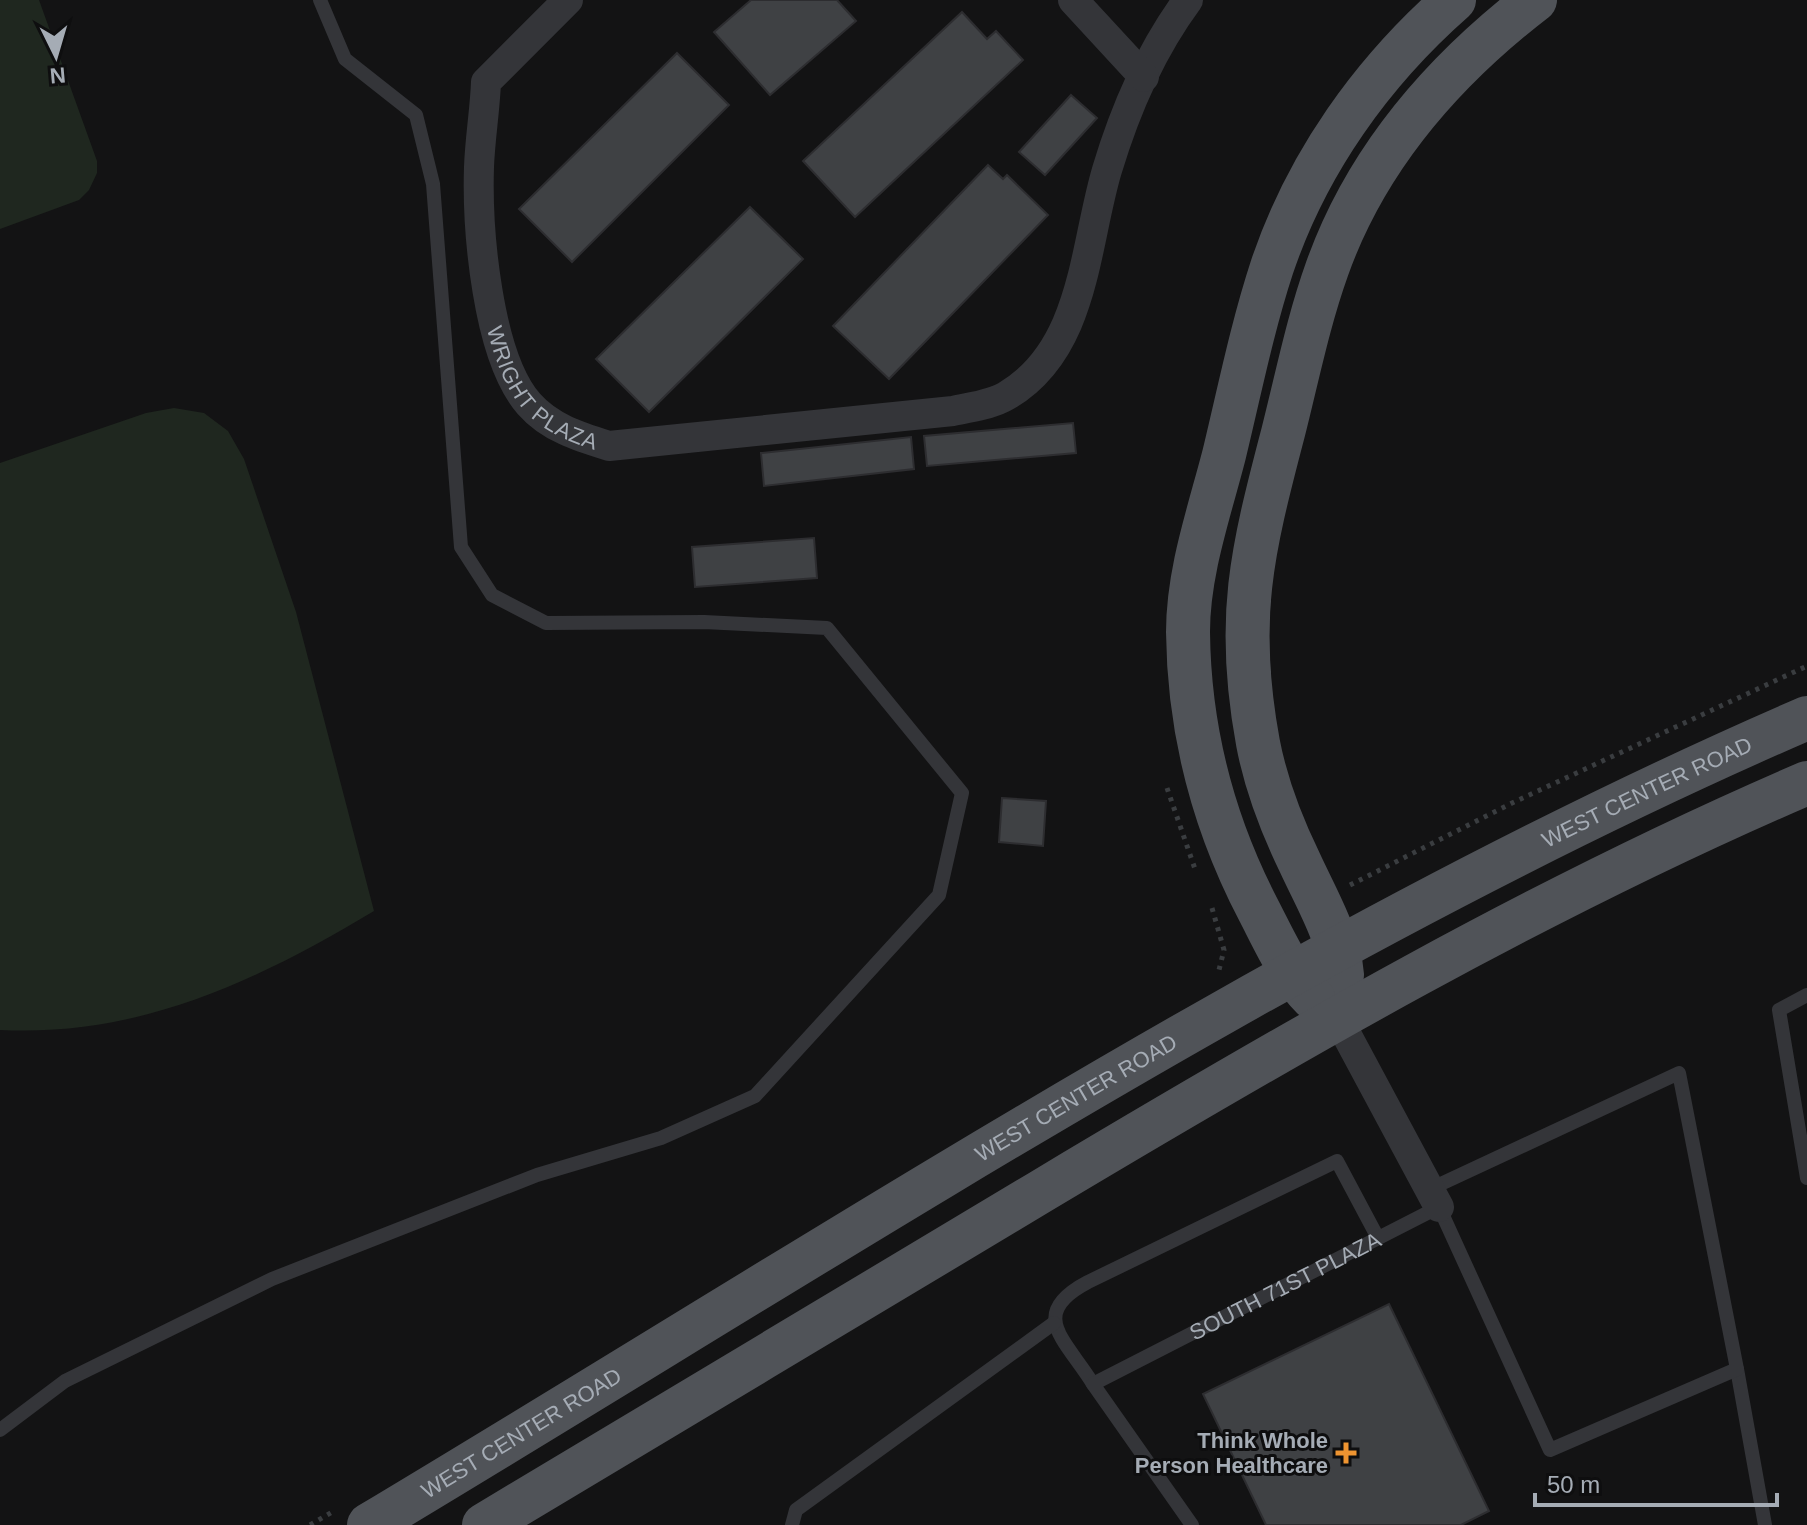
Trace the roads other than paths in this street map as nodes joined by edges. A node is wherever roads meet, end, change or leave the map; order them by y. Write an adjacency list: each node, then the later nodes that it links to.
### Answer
1 (320, 0): 20 (lane)
2 (1073, 0): 7 (street)
3 (1188, 0): 7 (street)
4 (1454, 0): 11 (main road)
5 (1535, 0): 10 (main road)
6 (562, 6): 7 (street, WRIGHT PLAZA)
7 (1144, 77)
8 (1807, 718): 10 (main road, WEST CENTER ROAD)
9 (1807, 783): 13 (main road)
10 (1337, 949): 11 (main road, WEST CENTER ROAD); 13 (main road)
11 (1294, 975): 13 (main road); 21 (main road, WEST CENTER ROAD)
12 (1807, 995): 14 (lane)
13 (1337, 1017): 15 (street); 22 (main road)
14 (1807, 1178)
15 (1435, 1198): 16 (lane, SOUTH 71ST PLAZA); 18 (lane); 18 (lane, SOUTH 71ST PLAZA)
16 (1378, 1238): 17 (lane); 19 (lane, SOUTH 71ST PLAZA)
17 (1054, 1323): 19 (lane); 23 (lane)
18 (1737, 1369): 25 (lane)
19 (1093, 1384): 24 (lane)
20 (0, 1430)
21 (369, 1525)
22 (484, 1525)
23 (792, 1525)
24 (1192, 1525)
25 (1765, 1525)

